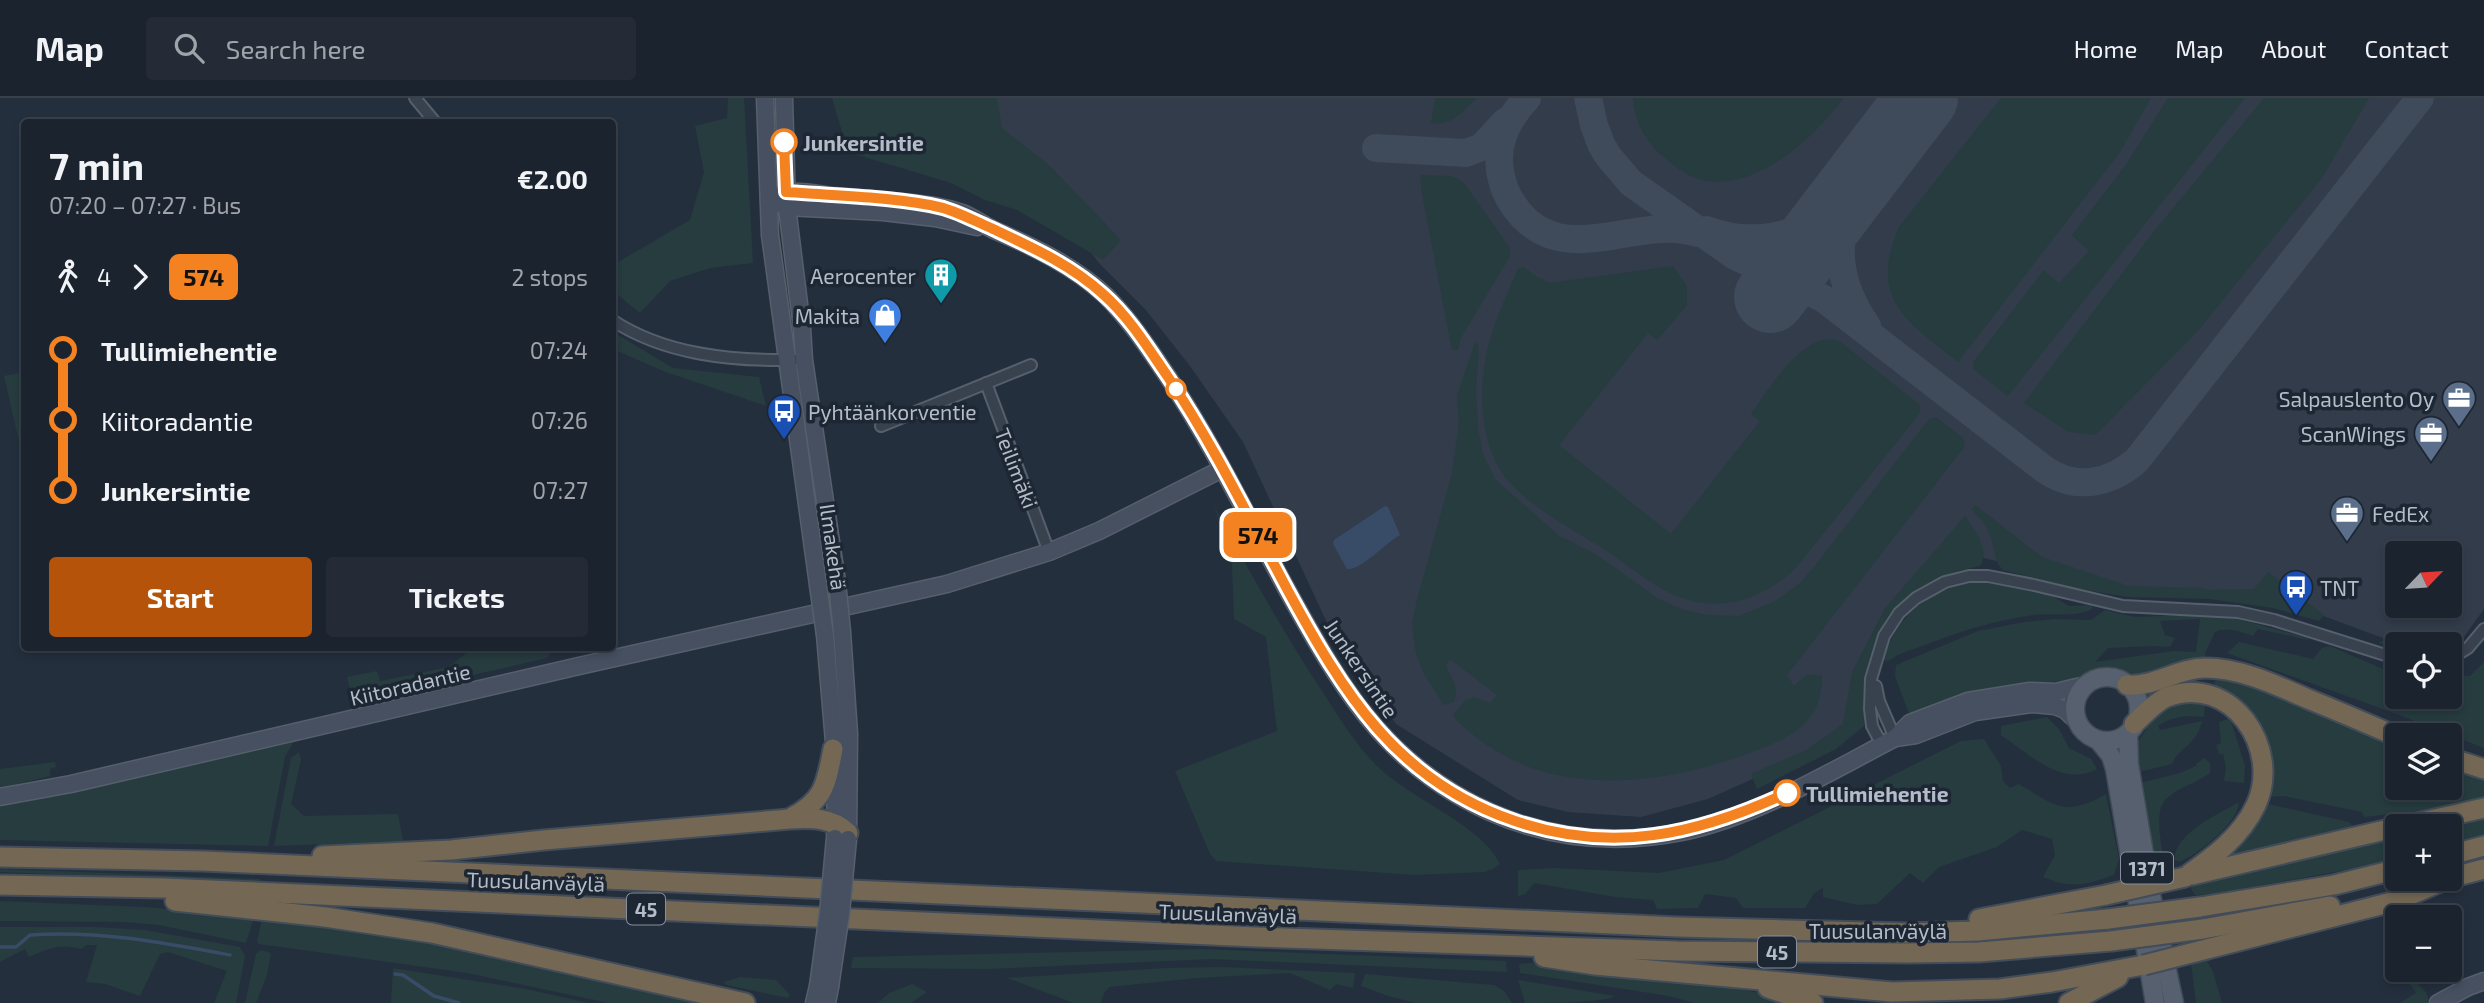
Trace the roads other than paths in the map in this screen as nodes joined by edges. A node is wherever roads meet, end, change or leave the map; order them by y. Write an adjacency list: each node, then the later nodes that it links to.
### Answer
1 (415, 98): 4 (street)
2 (765, 98): 5 (main road, Ilmakehä)
3 (784, 98): 6 (main road, Ilmakehä)
4 (432, 119)
5 (769, 200): 6 (main road, Junkersintie); 8 (main road, Ilmakehä)
6 (787, 200): 9 (main road, Ilmakehä); 13 (main road, Junkersintie)
7 (616, 322): 8 (street)
8 (785, 360): 9 (street); 25 (main road, Ilmakehä, bridge)
9 (804, 360): 33 (main road, Ilmakehä, bridge)
10 (1031, 365): 11 (street)
11 (986, 383): 12 (street); 14 (street, Teilimäki)
12 (881, 426)
13 (1222, 469): 14 (main road, Kiitoradantie); 24 (main road, Junkersintie)
14 (1049, 552): 28 (main road, Kiitoradantie)
15 (2484, 628): 16 (street)
16 (2462, 652)
17 (2385, 655): 24 (street)
18 (2085, 685): 19 (main road); 20 (main road); 24 (main road, Junkersintie)
19 (2127, 685): 21 (main road); 22 (highway)
20 (2078, 723): 23 (main road); 24 (main road, Junkersintie)
21 (2131, 728): 23 (main road); 41 (highway); 57 (main road, 1371)
22 (2385, 731)
23 (2099, 741): 56 (main road, 1371)
24 (1888, 742)
25 (833, 749): 31 (highway); 33 (main road, Ilmakehä)
26 (2462, 762): 27 (highway)
27 (2484, 769)
28 (0, 797)
29 (2484, 808): 30 (highway)
30 (2457, 814)
31 (790, 819): 33 (highway); 37 (highway)
32 (2385, 830): 41 (highway)
33 (841, 833): 51 (main road, Ilmakehä, bridge)
34 (2484, 846): 35 (highway)
35 (2462, 852)
36 (0, 857): 37 (highway, Tuusulanväylä / 45)
37 (202, 861): 46 (highway, Tuusulanväylä / 45)
38 (2484, 869): 40 (highway, Tuusulanväylä / 45)
39 (2385, 872): 46 (highway, Tuusulanväylä / 45, bridge)
40 (2462, 875)
41 (2185, 877): 46 (highway, bridge)
42 (0, 885): 43 (highway, Tuusulanväylä / 45)
43 (35, 886): 47 (highway, Tuusulanväylä / 45); 52 (highway)
44 (2396, 891): 47 (highway, Tuusulanväylä / 45, bridge)
45 (2419, 891): 48 (highway, bridge)
46 (1906, 933)
47 (1443, 943): 49 (highway)
48 (2119, 973): 49 (highway); 55 (highway)
49 (1727, 976): 54 (highway)
50 (2484, 982): 58 (main road); 59 (main road)
51 (825, 992): 53 (main road, Ilmakehä)
52 (745, 1003)
53 (814, 1003)
54 (1813, 1003)
55 (2069, 1003)
56 (2155, 1003)
57 (2174, 1003)
58 (2438, 1003)
59 (2455, 1003)

